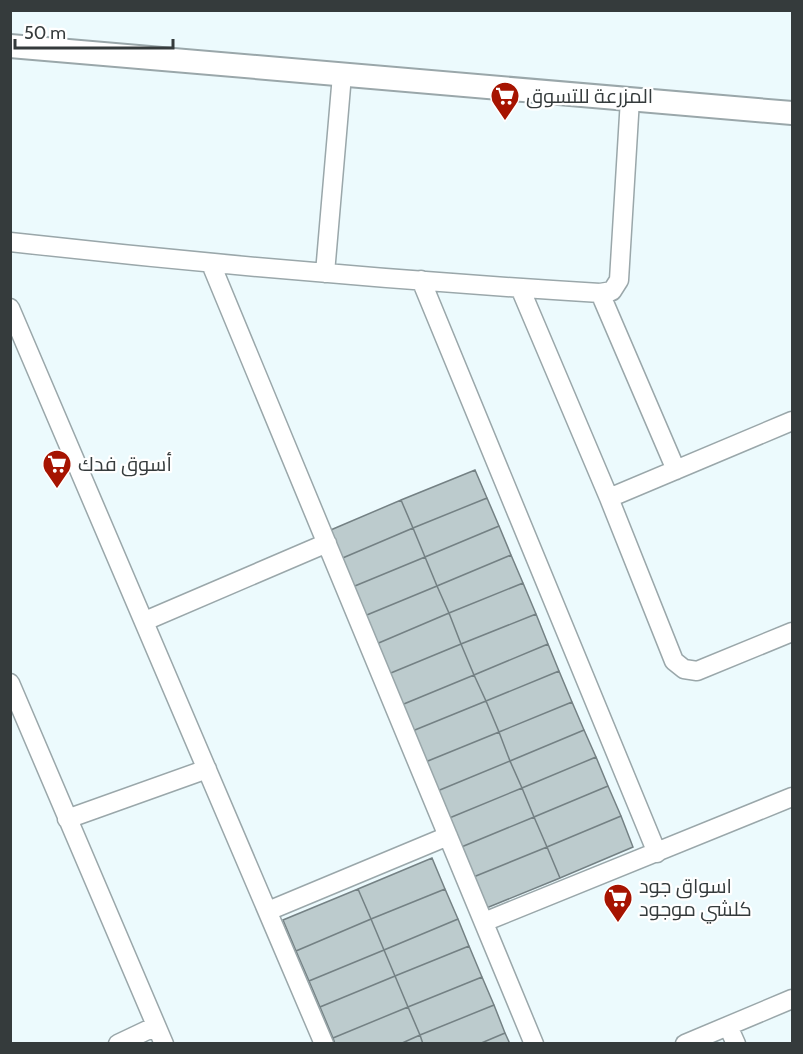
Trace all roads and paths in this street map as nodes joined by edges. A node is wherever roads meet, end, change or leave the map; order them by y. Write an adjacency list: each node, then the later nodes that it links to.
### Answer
1 (10, 46): 2 (street)
2 (342, 75): 3 (street); 8 (street)
3 (630, 99): 4 (street); 11 (street)
4 (792, 113)
5 (11, 242): 6 (street); 7 (street)
6 (10, 250)
7 (211, 264): 8 (street); 16 (street)
8 (325, 273): 9 (street)
9 (421, 280): 10 (street); 24 (street)
10 (520, 288): 11 (street); 15 (street)
11 (600, 293): 14 (street)
12 (10, 308): 17 (street)
13 (792, 421): 14 (street)
14 (676, 470): 15 (street)
15 (609, 498): 18 (street)
16 (327, 543): 17 (street); 23 (street)
17 (145, 621): 20 (street)
18 (792, 632)
19 (10, 684): 22 (street)
20 (207, 769): 22 (street); 25 (street)
21 (792, 797): 24 (street)
22 (67, 819): 28 (street)
23 (448, 836): 25 (street); 26 (street)
24 (657, 853): 26 (street)
25 (268, 911): 32 (street)
26 (484, 922): 33 (street)
27 (792, 999): 29 (street)
28 (156, 1026): 30 (street); 31 (street)
29 (728, 1026): 34 (street); 35 (street)
30 (118, 1044)
31 (164, 1044)
32 (324, 1044)
33 (534, 1044)
34 (685, 1044)
35 (736, 1044)

